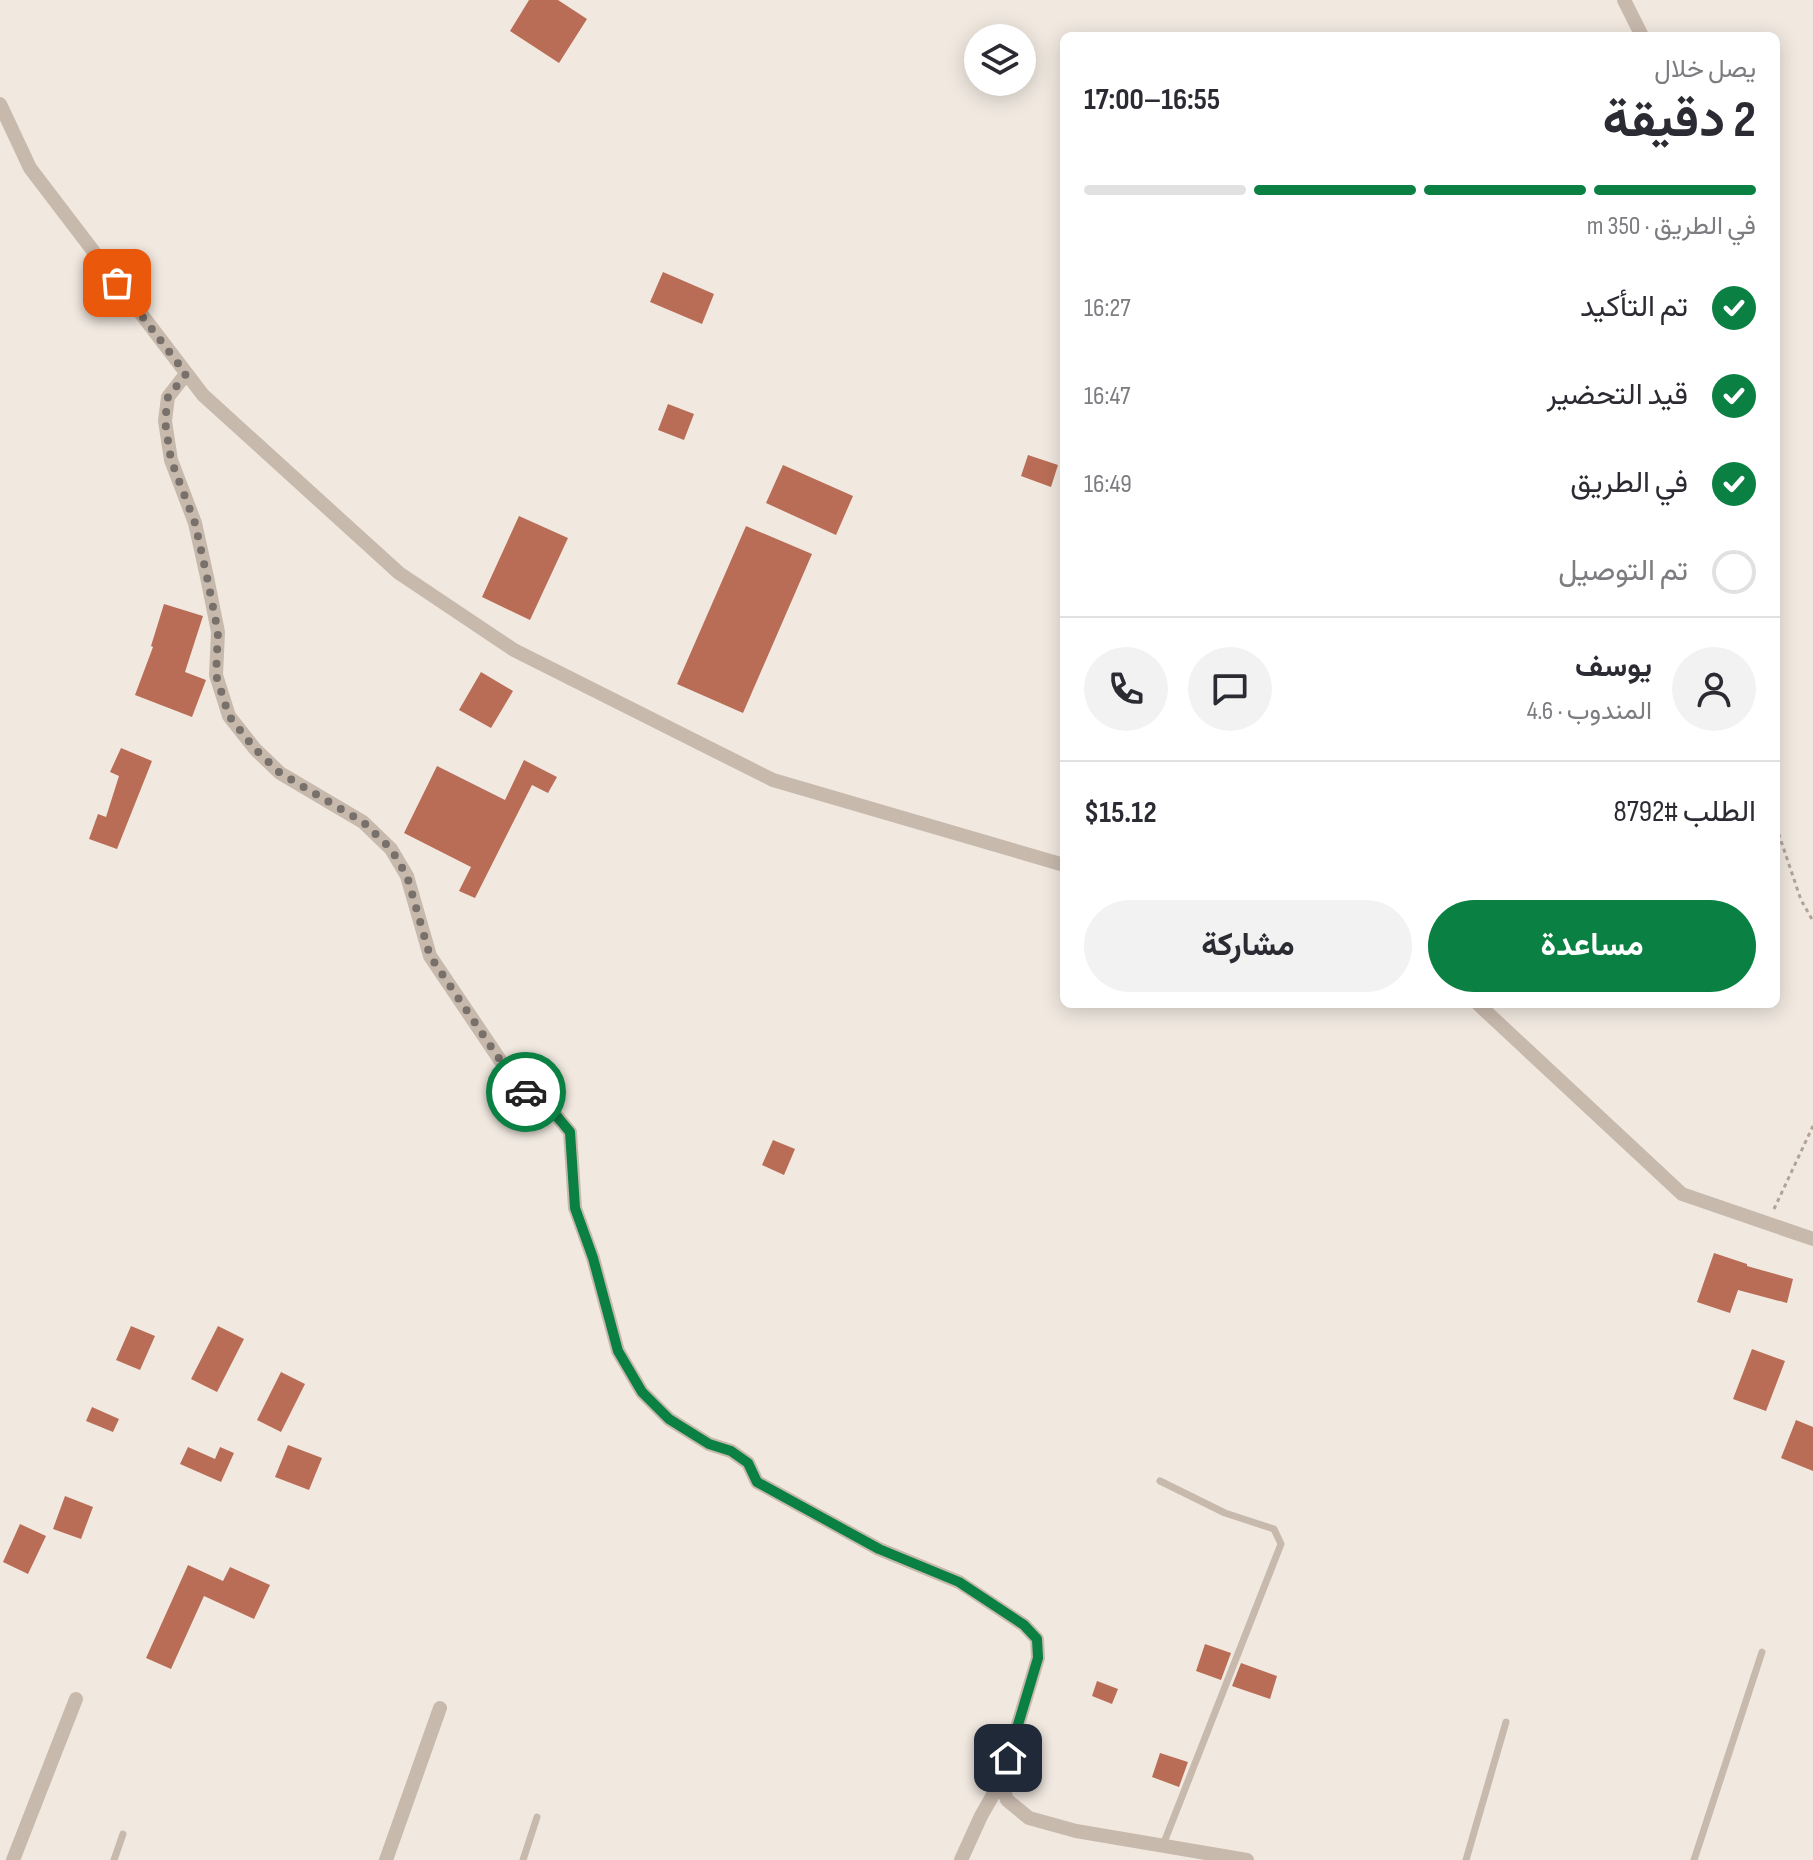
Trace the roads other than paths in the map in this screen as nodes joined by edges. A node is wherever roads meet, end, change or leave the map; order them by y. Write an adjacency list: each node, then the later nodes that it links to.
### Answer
1 (1624, 0): 2 (street)
2 (1640, 32)
3 (0, 104): 4 (street)
4 (186, 374): 5 (street); 13 (street)
5 (1060, 864)
6 (1482, 1008): 7 (street)
7 (1813, 1239)
8 (1160, 1481): 16 (lane)
9 (1762, 1652): 24 (lane)
10 (76, 1699): 17 (street)
11 (440, 1708): 19 (street)
12 (1506, 1722): 23 (lane)
13 (1001, 1781): 16 (street); 21 (street)
14 (537, 1817): 20 (lane)
15 (123, 1834): 18 (lane)
16 (1163, 1845): 22 (street)
17 (13, 1860)
18 (114, 1860)
19 (386, 1860)
20 (523, 1860)
21 (961, 1860)
22 (1247, 1860)
23 (1466, 1860)
24 (1694, 1860)

